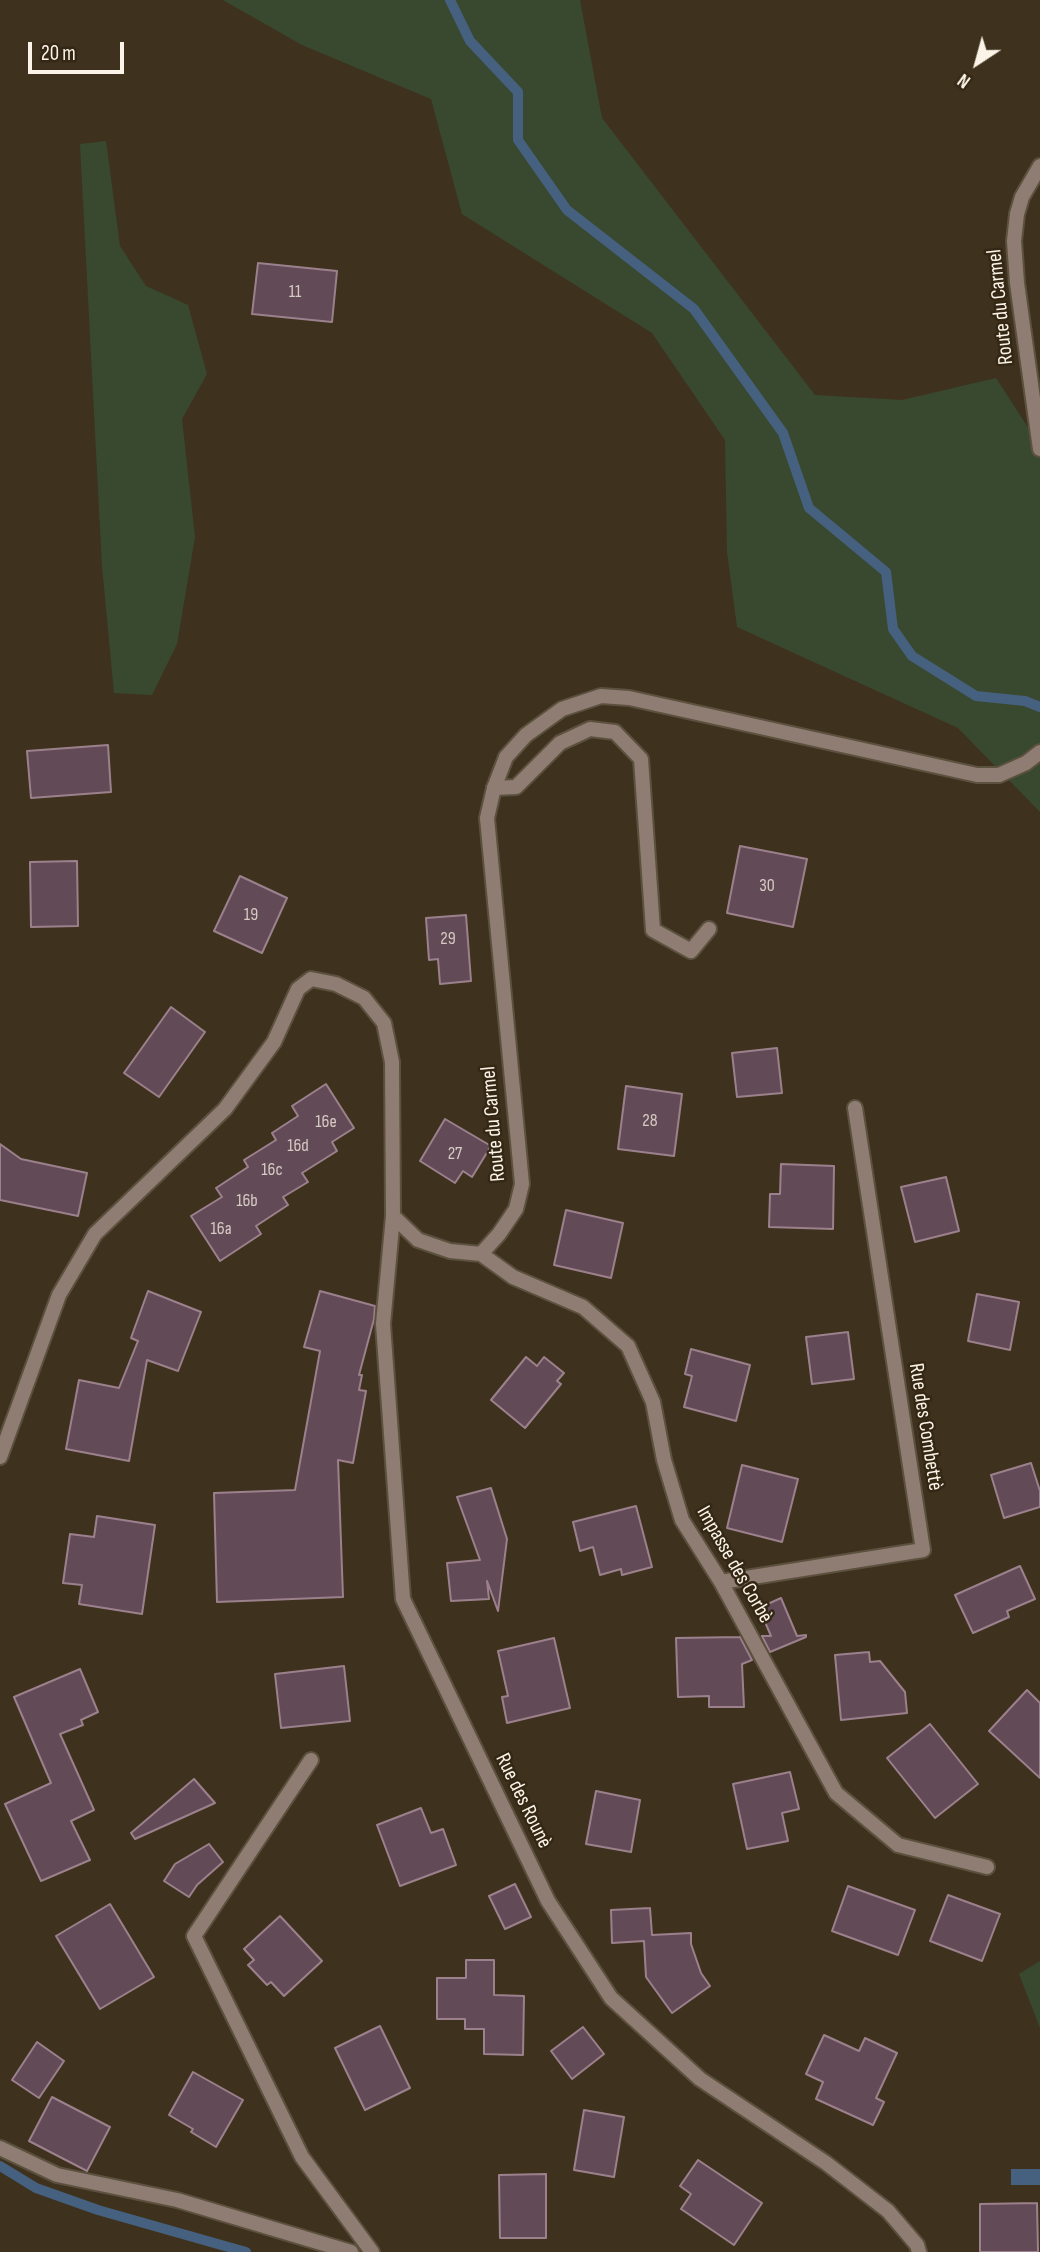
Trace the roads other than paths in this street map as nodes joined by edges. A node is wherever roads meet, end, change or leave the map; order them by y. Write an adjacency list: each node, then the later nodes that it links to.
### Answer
1 (1040, 166): 2 (street, Route du Carmel)
2 (1040, 449)
3 (1040, 752): 4 (street, Route du Carmel)
4 (494, 788): 5 (street); 8 (street, Route du Carmel)
5 (709, 929)
6 (855, 1108): 10 (street, Rue des Combettè)
7 (393, 1216): 8 (street); 9 (street); 16 (street, Rue des Rounè)
8 (481, 1254): 10 (street, Impasse des Corbè)
9 (0, 1457)
10 (721, 1582): 12 (street, Impasse des Corbè)
11 (311, 1760): 15 (street)
12 (987, 1867)
13 (0, 2148): 14 (street)
14 (351, 2252)
15 (372, 2252)
16 (919, 2252)

